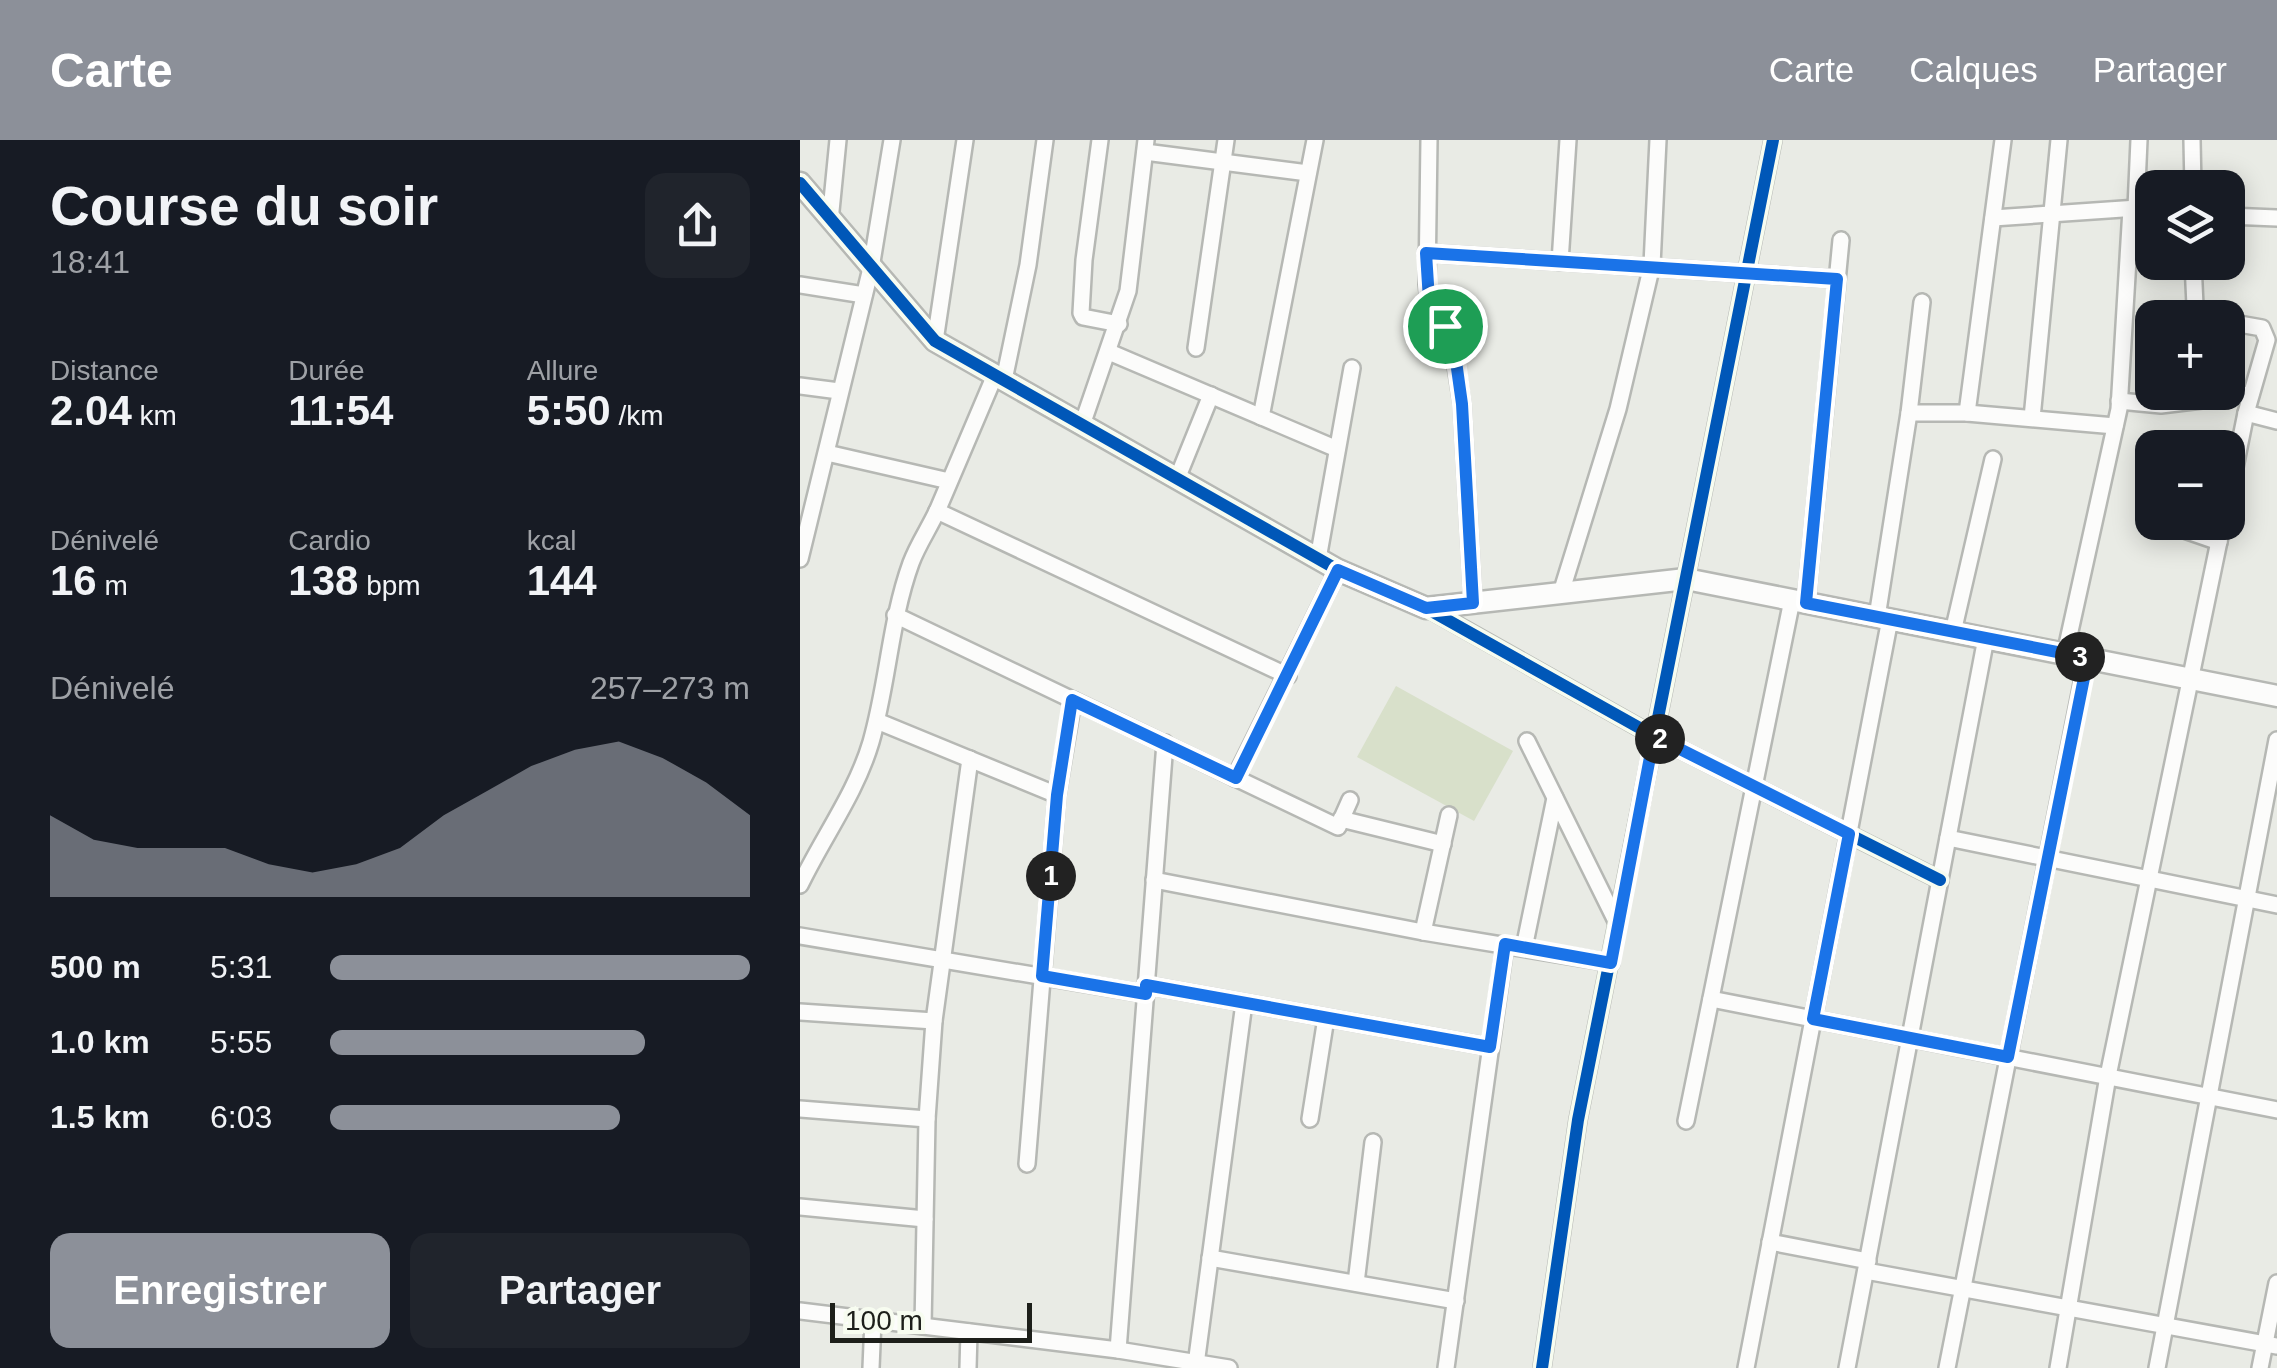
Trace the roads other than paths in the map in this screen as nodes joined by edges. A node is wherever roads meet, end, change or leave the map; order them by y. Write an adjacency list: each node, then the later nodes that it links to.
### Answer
1 (838, 140): 27 (street)
2 (892, 140): 33 (street)
3 (965, 140): 41 (street)
4 (1045, 140): 45 (street)
5 (1100, 140): 39 (street)
6 (1226, 140): 17 (street)
7 (1315, 140): 20 (street)
8 (1429, 140): 29 (street)
9 (1568, 140): 31 (street)
10 (1658, 140): 32 (street)
11 (1773, 140): 34 (street)
12 (2003, 140): 25 (street)
13 (2059, 140): 23 (street)
14 (2140, 140): 18 (street)
15 (2192, 140): 19 (street)
16 (1145, 146): 17 (street); 39 (street)
17 (1224, 163): 20 (street); 42 (street)
18 (2140, 170)
19 (2193, 170)
20 (1308, 173): 54 (street)
21 (802, 189): 27 (street)
22 (2135, 208): 23 (street)
23 (2051, 214): 25 (street); 55 (street)
24 (2245, 217): 26 (street)
25 (1993, 218): 52 (street)
26 (2277, 218)
27 (830, 221): 33 (street)
28 (1841, 240): 35 (street)
29 (1426, 253): 31 (street); 76 (street)
30 (2135, 256): 50 (street)
31 (1560, 262): 32 (street)
32 (1652, 265): 34 (street); 74 (street)
33 (871, 268): 37 (street); 41 (street)
34 (1746, 272): 35 (street); 73 (street)
35 (1837, 279): 75 (street)
36 (800, 284): 37 (street)
37 (864, 295): 47 (street)
38 (1922, 302): 51 (street)
39 (1118, 324): 43 (street)
40 (2245, 325): 48 (street)
41 (934, 341): 45 (street)
42 (1196, 348)
43 (1108, 352): 49 (street); 57 (street)
44 (1352, 368): 60 (street)
45 (999, 378): 57 (street); 64 (street)
46 (800, 386): 47 (street)
47 (838, 391): 61 (street)
48 (2252, 394): 50 (street); 53 (street)
49 (1211, 396): 54 (street); 63 (street)
50 (2120, 401): 58 (street)
51 (1909, 412): 52 (street); 79 (street)
52 (1967, 413): 55 (street)
53 (2246, 413): 56 (street); 59 (street)
54 (1262, 416): 60 (street)
55 (2032, 418): 58 (street)
56 (2277, 420)
57 (1082, 425): 63 (street)
58 (2115, 426): 82 (street)
59 (2243, 430)
60 (1338, 449): 70 (street)
61 (827, 453): 64 (street); 66 (street)
62 (1994, 459): 80 (street)
63 (1177, 479): 70 (street)
64 (949, 481): 67 (street)
65 (800, 486): 66 (street)
66 (819, 490): 71 (street)
67 (937, 511): 78 (street); 84 (street)
68 (2213, 540): 69 (street)
69 (2219, 542): 85 (street)
70 (1318, 559): 72 (street)
71 (800, 560)
72 (1338, 570): 77 (street); 84 (street)
73 (1686, 579): 74 (street); 75 (street); 89 (street)
74 (1561, 593): 76 (street)
75 (1799, 601): 79 (street); 95 (street)
76 (1473, 603): 77 (street)
77 (1426, 608): 89 (street)
78 (894, 615): 87 (street); 88 (street)
79 (1884, 618): 80 (street); 101 (street)
80 (1953, 632): 81 (street)
81 (1986, 638): 82 (street); 102 (street)
82 (2065, 654): 83 (street)
83 (2088, 658): 85 (street); 104 (street)
84 (1288, 676): 94 (street)
85 (2191, 679): 86 (street); 105 (street)
86 (2277, 696)
87 (1072, 700): 92 (street); 96 (street)
88 (877, 721): 93 (street); 108 (street)
89 (1654, 736): 95 (street); 111 (street)
90 (2277, 740): 109 (street)
91 (1527, 741): 97 (street)
92 (1165, 744): 94 (street); 106 (street)
93 (970, 759): 96 (street); 116 (street)
94 (1236, 778): 100 (street)
95 (1754, 786): 101 (street); 120 (street)
96 (1057, 795): 118 (street)
97 (1556, 798): 111 (street); 115 (street)
98 (1350, 800): 100 (street)
99 (1449, 815): 103 (street)
100 (1341, 819): 103 (street)
101 (1849, 834): 107 (street); 124 (street)
102 (1948, 838): 104 (street); 107 (street)
103 (1443, 844): 112 (street)
104 (2047, 858): 105 (street); 128 (street)
105 (2149, 879): 109 (street); 129 (street)
106 (1154, 880): 112 (street); 119 (street)
107 (1940, 880): 126 (street)
108 (800, 885)
109 (2247, 898): 110 (street); 130 (street)
110 (2277, 904)
111 (1617, 923): 117 (street)
112 (1423, 932): 114 (street)
113 (800, 936): 116 (street)
114 (1505, 944): 115 (street); 127 (street)
115 (1524, 948): 117 (street)
116 (942, 959): 118 (street); 125 (street)
117 (1611, 963): 161 (street)
118 (1042, 976): 119 (street); 137 (street)
119 (1146, 990): 121 (street); 154 (street)
120 (1711, 999): 124 (street); 135 (street)
121 (1244, 1003): 123 (street); 141 (street)
122 (800, 1012): 125 (street)
123 (1326, 1018): 127 (street); 134 (street)
124 (1813, 1019): 126 (street); 140 (street)
125 (934, 1021): 133 (street)
126 (1910, 1038): 128 (street); 142 (street)
127 (1490, 1047): 146 (street)
128 (2008, 1057): 129 (street); 145 (street)
129 (2108, 1076): 130 (street); 147 (street)
130 (2209, 1096): 132 (street); 150 (street)
131 (800, 1109): 133 (street)
132 (2277, 1110)
133 (927, 1119): 139 (street)
134 (1310, 1119)
135 (1686, 1121)
136 (1373, 1142): 143 (street)
137 (1027, 1164)
138 (800, 1208): 139 (street)
139 (925, 1219): 151 (street)
140 (1770, 1242): 142 (street); 162 (street)
141 (1210, 1258): 143 (street); 155 (street)
142 (1866, 1266): 145 (street); 163 (street)
143 (1356, 1283): 146 (street)
144 (2277, 1283): 153 (street)
145 (1961, 1288): 147 (street); 164 (street)
146 (1456, 1300): 160 (street)
147 (2068, 1308): 150 (street); 165 (street)
148 (800, 1311): 149 (street)
149 (873, 1320): 151 (street); 157 (street)
150 (2165, 1325): 153 (street); 166 (street)
151 (923, 1326): 152 (street)
152 (969, 1332): 154 (street); 158 (street)
153 (2271, 1344): 167 (street)
154 (1118, 1350): 156 (street)
155 (1197, 1357)
156 (1138, 1361): 159 (street)
157 (871, 1368)
158 (968, 1368)
159 (1228, 1368)
160 (1446, 1368)
161 (1542, 1368)
162 (1746, 1368)
163 (1847, 1368)
164 (1947, 1368)
165 (2058, 1368)
166 (2157, 1368)
167 (2260, 1368)

